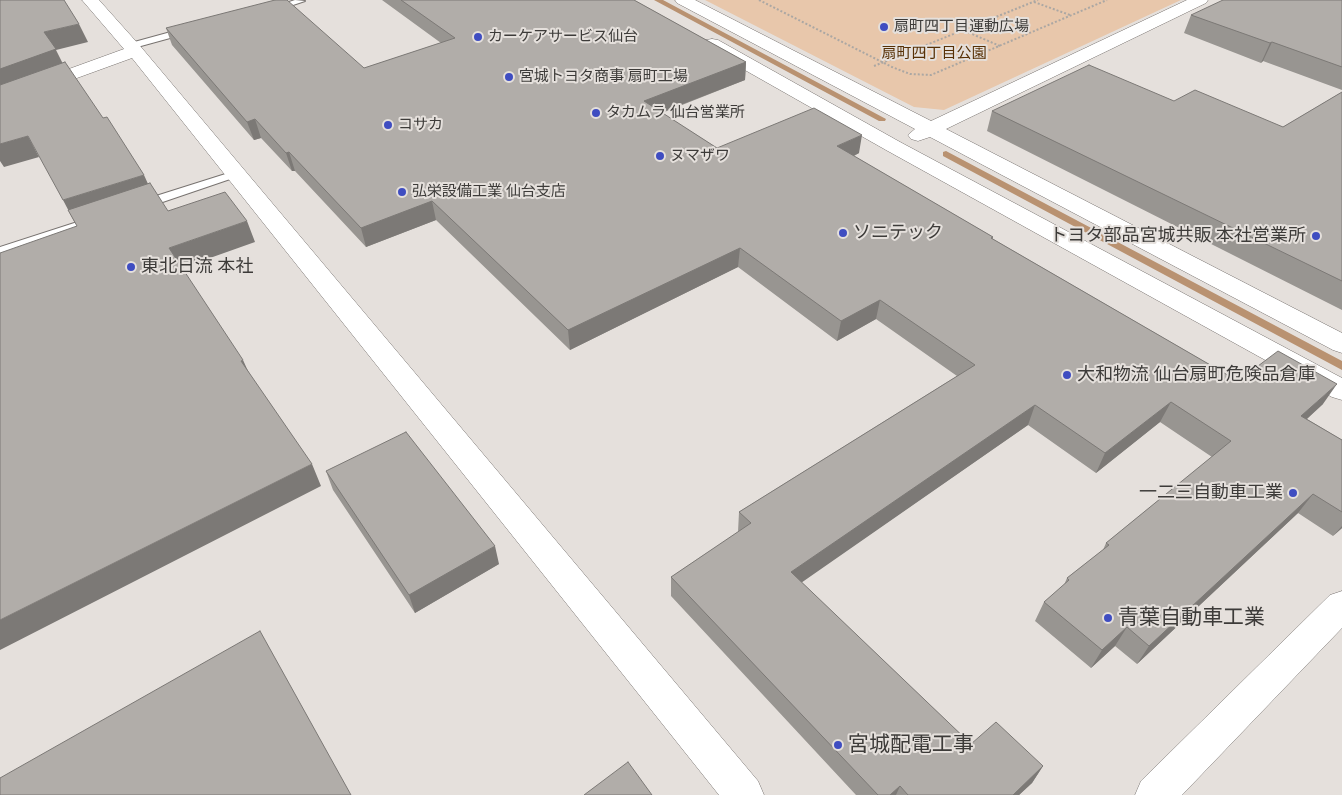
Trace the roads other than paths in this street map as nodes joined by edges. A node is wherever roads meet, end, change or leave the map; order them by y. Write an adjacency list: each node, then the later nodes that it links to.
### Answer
1 (90, 0): 8 (street)
2 (683, 0): 10 (street)
3 (1200, 0): 10 (street)
4 (302, 1): 5 (lane)
5 (263, 11)
6 (196, 28): 8 (lane)
7 (694, 34): 11 (street)
8 (132, 48): 9 (street); 12 (street)
9 (0, 100)
10 (930, 129): 11 (street); 16 (street)
11 (893, 146): 17 (street)
12 (235, 174): 13 (lane); 19 (street)
13 (132, 208)
14 (103, 217): 15 (lane)
15 (0, 252)
16 (1342, 344)
17 (1342, 390)
18 (1342, 605): 20 (street)
19 (744, 795)
20 (1155, 795)

